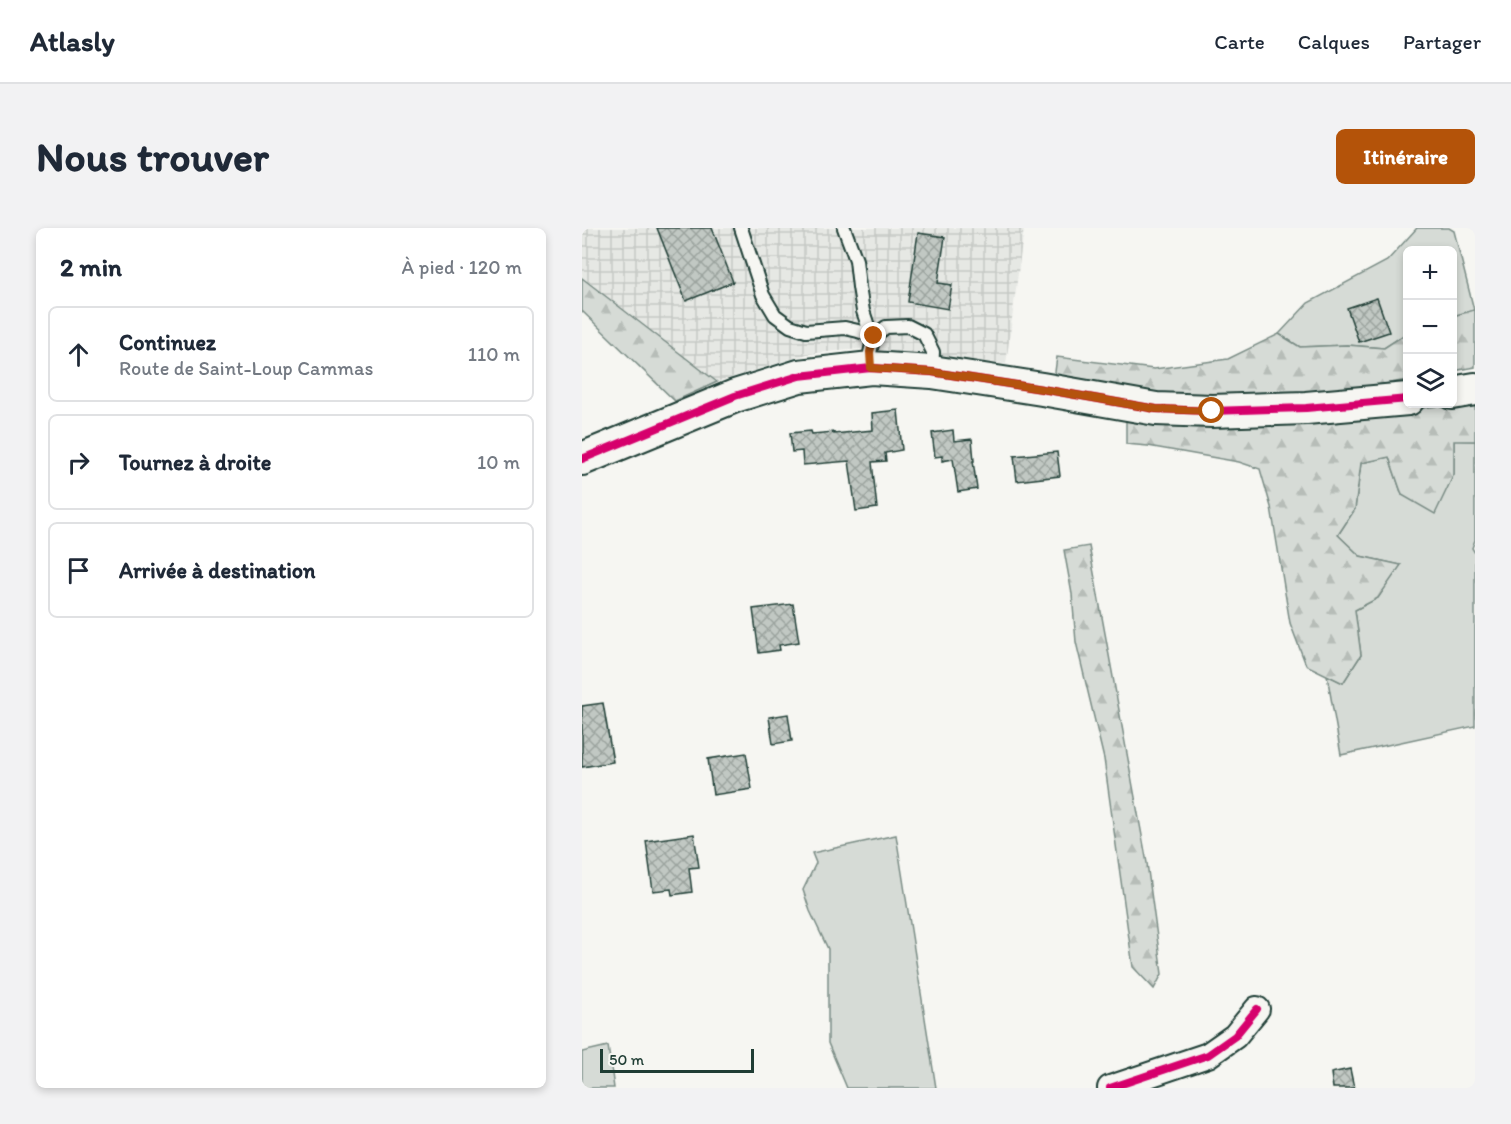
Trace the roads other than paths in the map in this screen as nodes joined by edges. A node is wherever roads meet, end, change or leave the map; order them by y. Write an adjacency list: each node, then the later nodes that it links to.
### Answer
1 (741, 228): 3 (lane)
2 (844, 228): 3 (lane)
3 (874, 336): 4 (lane); 5 (lane)
4 (871, 368): 5 (street); 9 (street)
5 (932, 372): 8 (street)
6 (1475, 390): 7 (street)
7 (1457, 392)
8 (1403, 399)
9 (582, 459)
10 (1257, 1009): 11 (street)
11 (1110, 1088)

